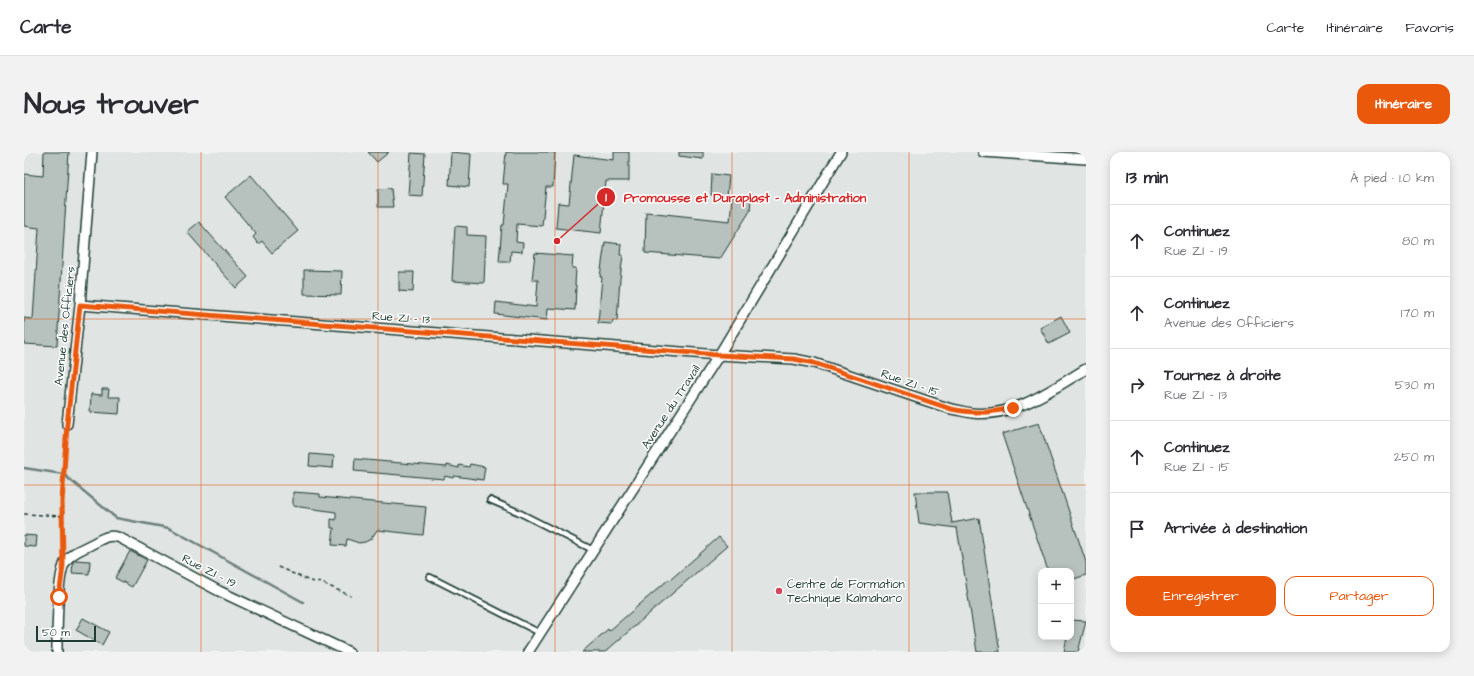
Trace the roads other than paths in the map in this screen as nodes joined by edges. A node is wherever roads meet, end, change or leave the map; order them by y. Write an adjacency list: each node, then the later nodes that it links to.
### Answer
1 (92, 152): 5 (street, Avenue des Officiers)
2 (841, 152): 6 (street, Avenue du Travail)
3 (983, 152): 4 (street)
4 (1086, 159)
5 (80, 305): 6 (street, Rue ZI - 13); 8 (street, Avenue des Officiers)
6 (719, 355): 7 (street, Rue ZI - 15); 10 (street, Avenue du Travail)
7 (1086, 369)
8 (67, 424)
9 (490, 500): 10 (lane)
10 (593, 550): 12 (street, Avenue du Travail)
11 (430, 577): 12 (lane)
12 (540, 633): 15 (street, Avenue du Travail)
13 (57, 652): 14 (street, Rue ZI - 19)
14 (349, 652)
15 (528, 652)

